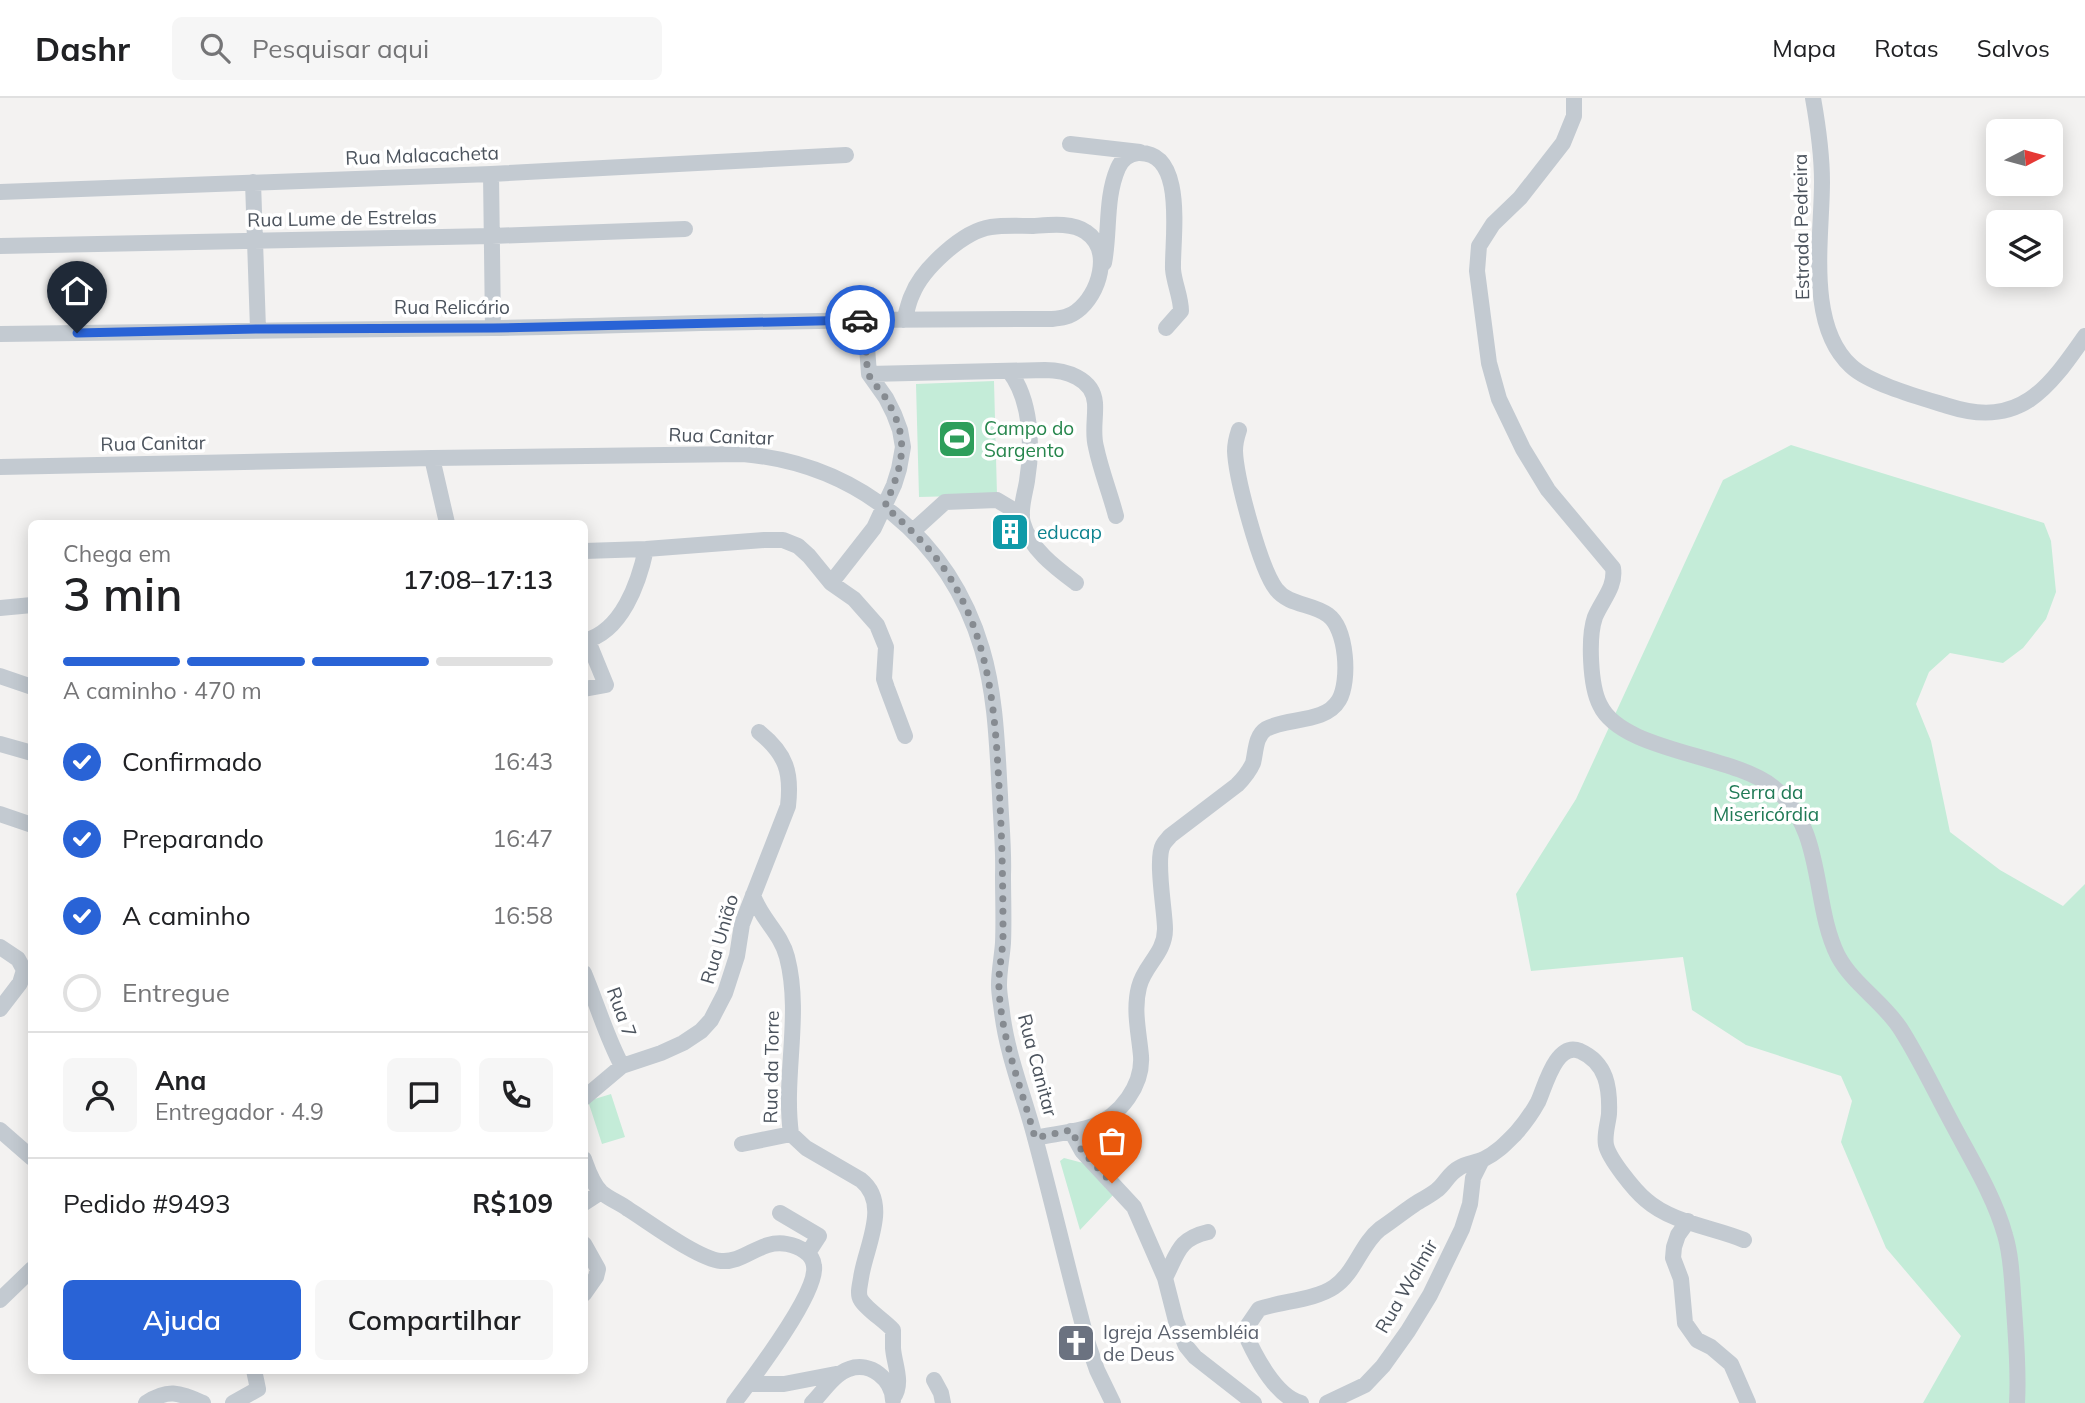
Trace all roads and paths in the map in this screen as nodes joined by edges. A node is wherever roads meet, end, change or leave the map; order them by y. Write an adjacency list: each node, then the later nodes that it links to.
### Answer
1 (1574, 98): 92 (street)
2 (1813, 98): 20 (street, Estrada Pedreira)
3 (1070, 144): 4 (street)
4 (1142, 153): 13 (street, Rua Relicário); 17 (street)
5 (846, 155): 6 (street, Rua Malacacheta)
6 (491, 173): 7 (street, Rua Malacacheta); 10 (street)
7 (253, 182): 8 (street, Rua Malacacheta); 11 (street)
8 (0, 192)
9 (685, 229): 10 (street, Rua Lume de Estrelas)
10 (492, 236): 11 (street, Rua Lume de Estrelas); 16 (street)
11 (255, 241): 12 (street, Rua Lume de Estrelas); 18 (street)
12 (0, 246)
13 (1100, 276): 15 (street, Rua Relicário); 15 (street)
14 (866, 320): 15 (street, Rua Relicário); 16 (street, Rua Relicário); 22 (street)
15 (904, 320)
16 (493, 328): 18 (street, Rua Relicário)
17 (1166, 328)
18 (258, 329): 19 (street, Rua Relicário)
19 (0, 334)
20 (2085, 336)
21 (1009, 371): 22 (street); 27 (street); 28 (street)
22 (869, 374): 26 (street)
23 (1239, 430): 55 (street)
24 (432, 458): 25 (street, Rua Canitar); 26 (street, Rua Canitar); 29 (street)
25 (0, 467)
26 (885, 506): 30 (street, Rua Canitar); 33 (street)
27 (1022, 515): 30 (street); 34 (street)
28 (1116, 516)
29 (446, 520)
30 (913, 531): 57 (street, Rua Canitar)
31 (646, 549): 32 (street); 33 (street); 37 (street)
32 (588, 551)
33 (831, 583): 43 (street)
34 (1076, 583)
35 (28, 605): 36 (street)
36 (0, 608)
37 (588, 640)
38 (588, 645): 41 (street)
39 (0, 676): 40 (street)
40 (28, 686)
41 (588, 688)
42 (759, 732): 48 (street, Rua União)
43 (905, 736)
44 (0, 744): 45 (street)
45 (28, 752)
46 (0, 814): 47 (street)
47 (28, 824)
48 (753, 895): 52 (street, Rua União); 56 (street, Rua da Torre)
49 (0, 947): 51 (street)
50 (588, 982): 52 (street, Rua 7)
51 (0, 1009)
52 (622, 1066): 53 (street, Rua União)
53 (588, 1095)
54 (0, 1130): 59 (street)
55 (1071, 1130): 57 (street); 71 (street)
56 (790, 1134): 58 (street); 79 (street, Rua da Torre)
57 (1035, 1138): 87 (street, Rua Canitar)
58 (743, 1144)
59 (28, 1154)
60 (1482, 1160): 65 (street); 89 (street); 90 (street, Rua Walmir)
61 (588, 1169): 62 (street)
62 (601, 1192): 63 (street); 69 (street)
63 (588, 1200)
64 (780, 1213): 69 (street)
65 (1688, 1221): 67 (street); 91 (street)
66 (1208, 1231): 71 (street)
67 (1744, 1240)
68 (588, 1251): 72 (street)
69 (808, 1253): 74 (street)
70 (28, 1273): 73 (street)
71 (1165, 1278): 88 (street)
72 (588, 1288)
73 (0, 1300)
74 (767, 1357): 78 (street); 83 (street)
75 (843, 1372): 78 (street); 79 (street); 85 (street)
76 (255, 1374): 82 (street)
77 (934, 1380): 86 (street)
78 (748, 1384): 84 (street)
79 (892, 1401)
80 (146, 1403): 81 (street)
81 (203, 1403)
82 (233, 1403)
83 (719, 1403)
84 (734, 1403)
85 (812, 1403)
86 (943, 1403)
87 (1113, 1403)
88 (1254, 1403)
89 (1301, 1403)
90 (1327, 1403)
91 (1748, 1403)
92 (2017, 1403)

